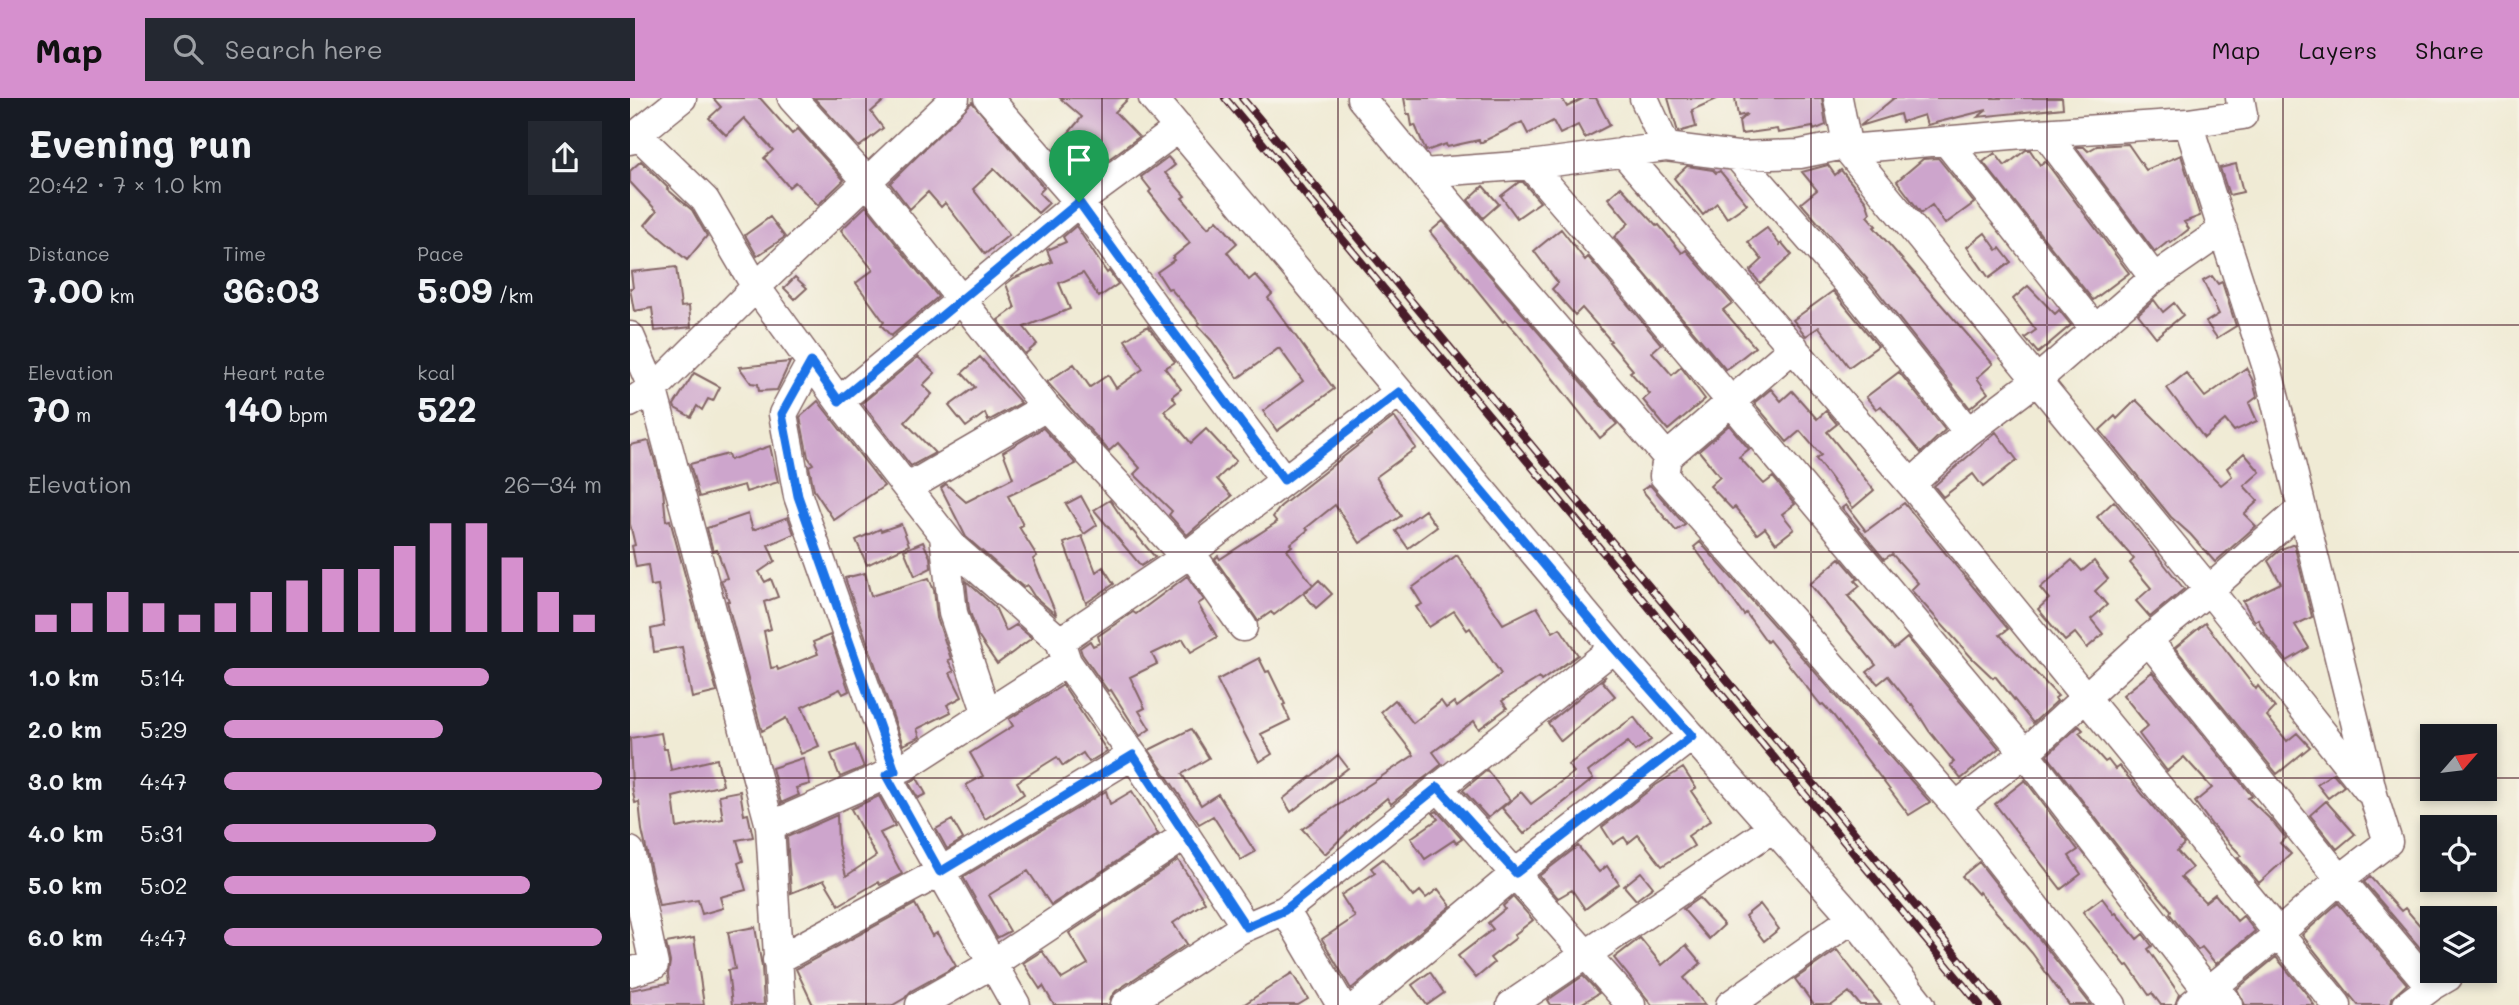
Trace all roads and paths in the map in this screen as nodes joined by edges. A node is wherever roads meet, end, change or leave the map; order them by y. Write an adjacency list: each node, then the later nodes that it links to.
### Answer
1 (682, 98): 13 (street)
2 (792, 98): 21 (street)
3 (955, 98): 21 (street)
4 (988, 98): 22 (street)
5 (1153, 98): 11 (street)
6 (1361, 98): 20 (street)
7 (1644, 98): 15 (street)
8 (1838, 98): 16 (street)
9 (2241, 98): 10 (street)
10 (2188, 123): 12 (street); 23 (street)
11 (1179, 128): 22 (street); 32 (street)
12 (2045, 133): 14 (street); 24 (street)
13 (634, 137): 25 (street)
14 (1946, 141): 16 (street); 27 (street)
15 (1666, 147): 17 (street); 18 (street)
16 (1846, 147): 18 (street); 31 (street)
17 (1623, 152): 19 (street); 29 (street)
18 (1737, 156): 37 (street)
19 (1530, 165): 20 (street); 35 (street)
20 (1423, 173): 38 (street)
21 (867, 181): 25 (street); 26 (street)
22 (1079, 202): 26 (street); 39 (street)
23 (2223, 230): 24 (street); 42 (street)
24 (2154, 278): 27 (street)
25 (756, 287): 30 (street); 33 (street)
26 (962, 299): 34 (street); 36 (street)
27 (2095, 329): 31 (street)
28 (630, 336): 33 (street)
29 (1794, 347): 35 (street); 40 (street)
30 (811, 362): 34 (street); 55 (street)
31 (2037, 380): 37 (street); 45 (street)
32 (1399, 392): 39 (street); 48 (street)
33 (641, 395): 59 (street)
34 (839, 401): 41 (street)
35 (1729, 402): 38 (street); 53 (street)
36 (1046, 407): 41 (street); 44 (street)
37 (1968, 432): 40 (street)
38 (1667, 457): 58 (street)
39 (1284, 480): 44 (street)
40 (1911, 484): 50 (street)
41 (907, 488): 43 (street)
42 (2302, 508): 45 (street); 57 (street)
43 (944, 536): 49 (street); 51 (street)
44 (1188, 555): 46 (street); 49 (street)
45 (2209, 590): 47 (street); 57 (street)
46 (1243, 627)
47 (2148, 640): 50 (street); 65 (street)
48 (1614, 648): 52 (street); 56 (street)
49 (1064, 652): 51 (street); 54 (street)
50 (2086, 697): 53 (street); 69 (street)
51 (987, 714): 55 (street)
52 (1692, 736): 60 (street); 64 (street)
53 (2025, 753): 58 (street); 74 (street)
54 (1133, 755): 61 (street); 63 (street)
55 (891, 773): 59 (street); 63 (street)
56 (1438, 787): 64 (street); 66 (street)
57 (2374, 798): 65 (street)
58 (1956, 806): 85 (street)
59 (769, 826): 71 (street)
60 (1773, 828): 67 (street); 70 (street)
61 (1186, 835): 68 (street); 72 (street)
62 (630, 852): 73 (street)
63 (940, 872): 71 (street); 72 (street)
64 (1516, 873): 70 (street); 80 (street)
65 (2340, 879): 69 (street); 87 (street)
66 (1285, 910): 68 (street); 79 (street)
67 (1853, 918): 83 (street); 84 (street)
68 (1246, 927): 78 (street)
69 (2278, 934): 74 (street); 86 (street)
70 (1587, 954): 81 (street); 82 (street)
71 (777, 960): 75 (street)
72 (992, 964): 76 (street); 77 (street)
73 (630, 972)
74 (2209, 1000)
75 (781, 1005)
76 (920, 1005)
77 (1016, 1005)
78 (1125, 1005)
79 (1341, 1005)
80 (1358, 1005)
81 (1511, 1005)
82 (1632, 1005)
83 (1730, 1005)
84 (1921, 1005)
85 (2112, 1005)
86 (2337, 1005)
87 (2407, 1005)

